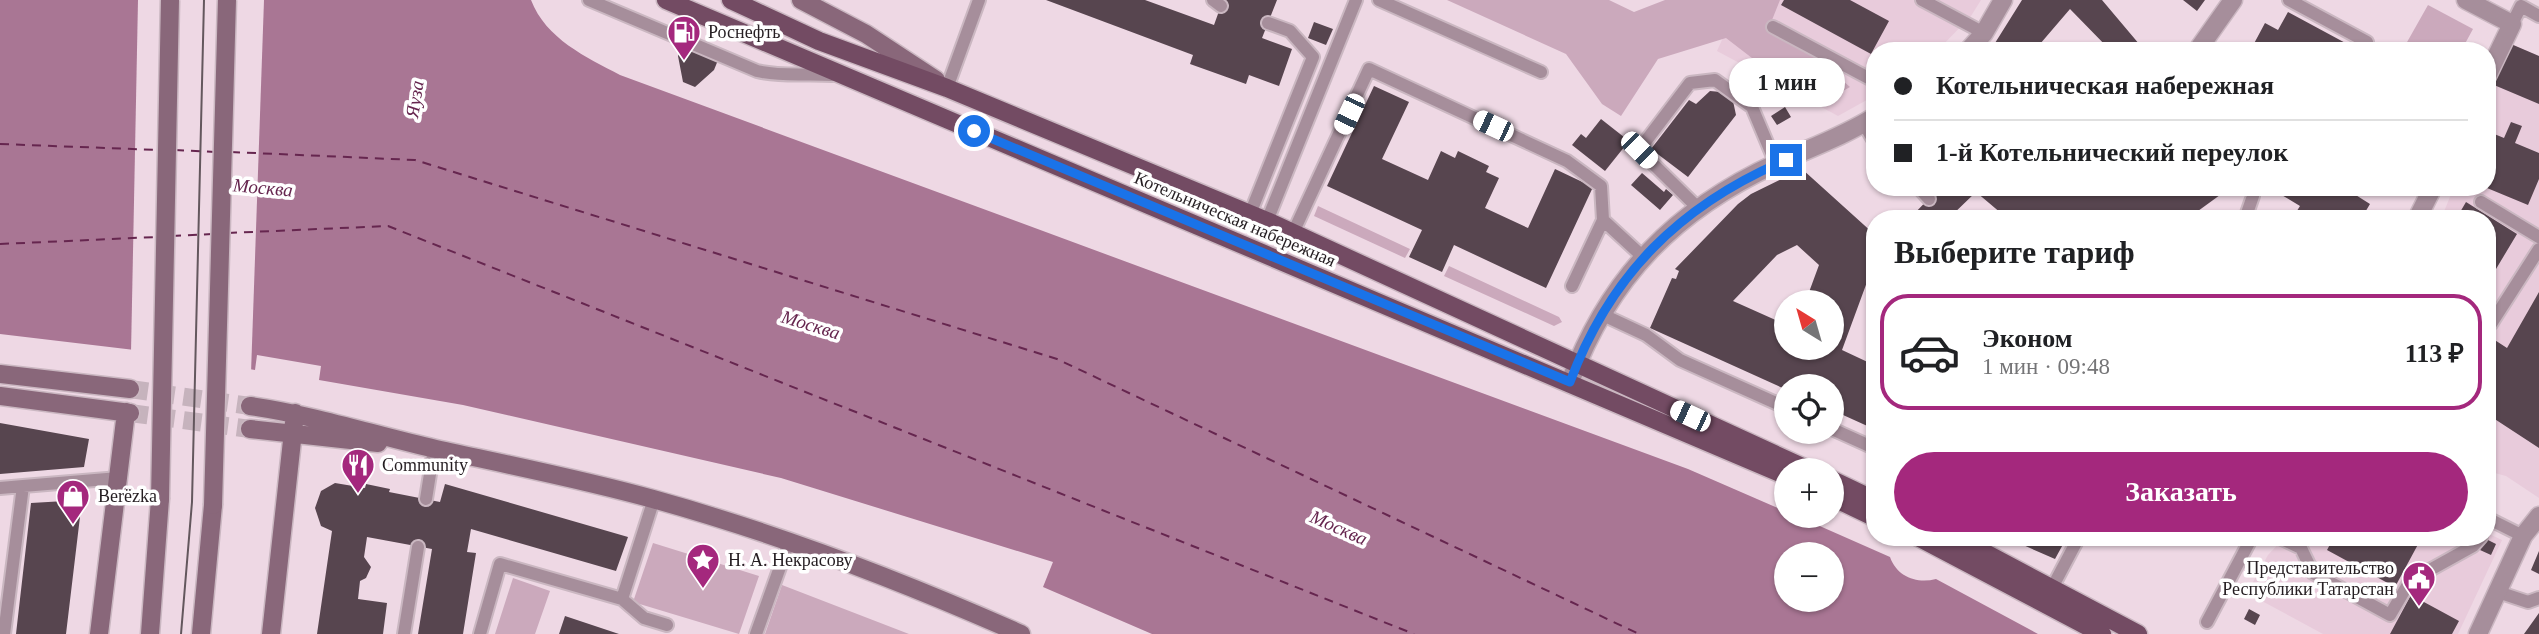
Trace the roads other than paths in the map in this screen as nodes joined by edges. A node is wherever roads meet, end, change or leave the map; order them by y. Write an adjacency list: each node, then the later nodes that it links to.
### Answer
1 (170, 0): 88 (main road, bridge)
2 (227, 0): 89 (main road, bridge)
3 (589, 0): 25 (lane)
4 (666, 0): 25 (main road, Котельническая набережная)
5 (730, 0): 27 (main road, Котельническая набережная)
6 (801, 0): 27 (main road)
7 (979, 0): 27 (lane)
8 (1356, 0): 36 (lane)
9 (1379, 0): 24 (lane)
10 (1923, 0): 19 (lane)
11 (2003, 0): 19 (street)
12 (2233, 0): 21 (street)
13 (2289, 0): 22 (lane)
14 (2466, 0): 17 (street)
15 (2539, 16): 17 (lane)
16 (1268, 23): 36 (lane)
17 (2512, 24): 23 (street)
18 (1773, 27): 26 (lane)
19 (1984, 33): 20 (street)
20 (1976, 42)
21 (2203, 42)
22 (2367, 42)
23 (2496, 57)
24 (1541, 72)
25 (845, 76): 47 (main road, Котельническая набережная)
26 (1866, 77)
27 (947, 88): 36 (main road, Котельническая набережная)
28 (1866, 121): 29 (street)
29 (1776, 164): 33 (street); 33 (lane)
30 (1926, 196): 31 (lane)
31 (1929, 199)
32 (2482, 202): 34 (lane)
33 (1698, 208): 41 (street)
34 (2495, 210)
35 (2496, 211): 39 (lane)
36 (1258, 218): 38 (main road, Котельническая набережная)
37 (1603, 220): 38 (lane); 41 (lane); 42 (lane)
38 (1292, 235): 45 (main road, Котельническая набережная)
39 (2539, 237)
40 (2539, 249): 44 (lane)
41 (1642, 256): 43 (street)
42 (1572, 286)
43 (1601, 314): 45 (street); 50 (lane)
44 (2496, 316)
45 (1577, 363): 47 (street); 58 (main road, Котельническая набережная)
46 (0, 374): 48 (main road)
47 (1570, 382): 59 (main road, Котельническая набережная)
48 (130, 389)
49 (0, 397): 60 (main road)
50 (1774, 402)
51 (250, 406): 52 (main road)
52 (295, 412): 55 (main road); 57 (main road)
53 (250, 429): 55 (main road)
54 (1844, 434): 56 (lane)
55 (293, 435): 57 (main road); 90 (main road)
56 (1866, 444)
57 (435, 449): 65 (lane); 66 (main road)
58 (1783, 458)
59 (1774, 470)
60 (119, 478): 61 (lane); 87 (main road)
61 (23, 486): 63 (lane); 86 (lane)
62 (1844, 486): 64 (main road)
63 (0, 488)
64 (1866, 496)
65 (426, 499)
66 (654, 499): 72 (main road); 83 (lane)
67 (1844, 503): 68 (main road)
68 (1866, 513)
69 (2539, 516): 71 (street)
70 (2496, 526): 71 (lane)
71 (2523, 536): 81 (street)
72 (789, 542): 93 (lane); 94 (main road)
73 (1935, 546): 95 (main road)
74 (1973, 546): 80 (main road)
75 (2074, 546): 80 (lane)
76 (2247, 546): 84 (lane)
77 (2297, 546): 78 (lane)
78 (2473, 546)
79 (418, 547): 91 (lane)
80 (2052, 588): 96 (main road)
81 (2498, 592): 82 (lane); 97 (street)
82 (2539, 598)
83 (622, 600): 85 (lane); 92 (lane)
84 (2207, 622)
85 (667, 625)
86 (4, 634)
87 (99, 634)
88 (150, 634)
89 (201, 634)
90 (271, 634)
91 (404, 634)
92 (480, 634)
93 (756, 634)
94 (1021, 634)
95 (2102, 634)
96 (2138, 634)
97 (2478, 634)

